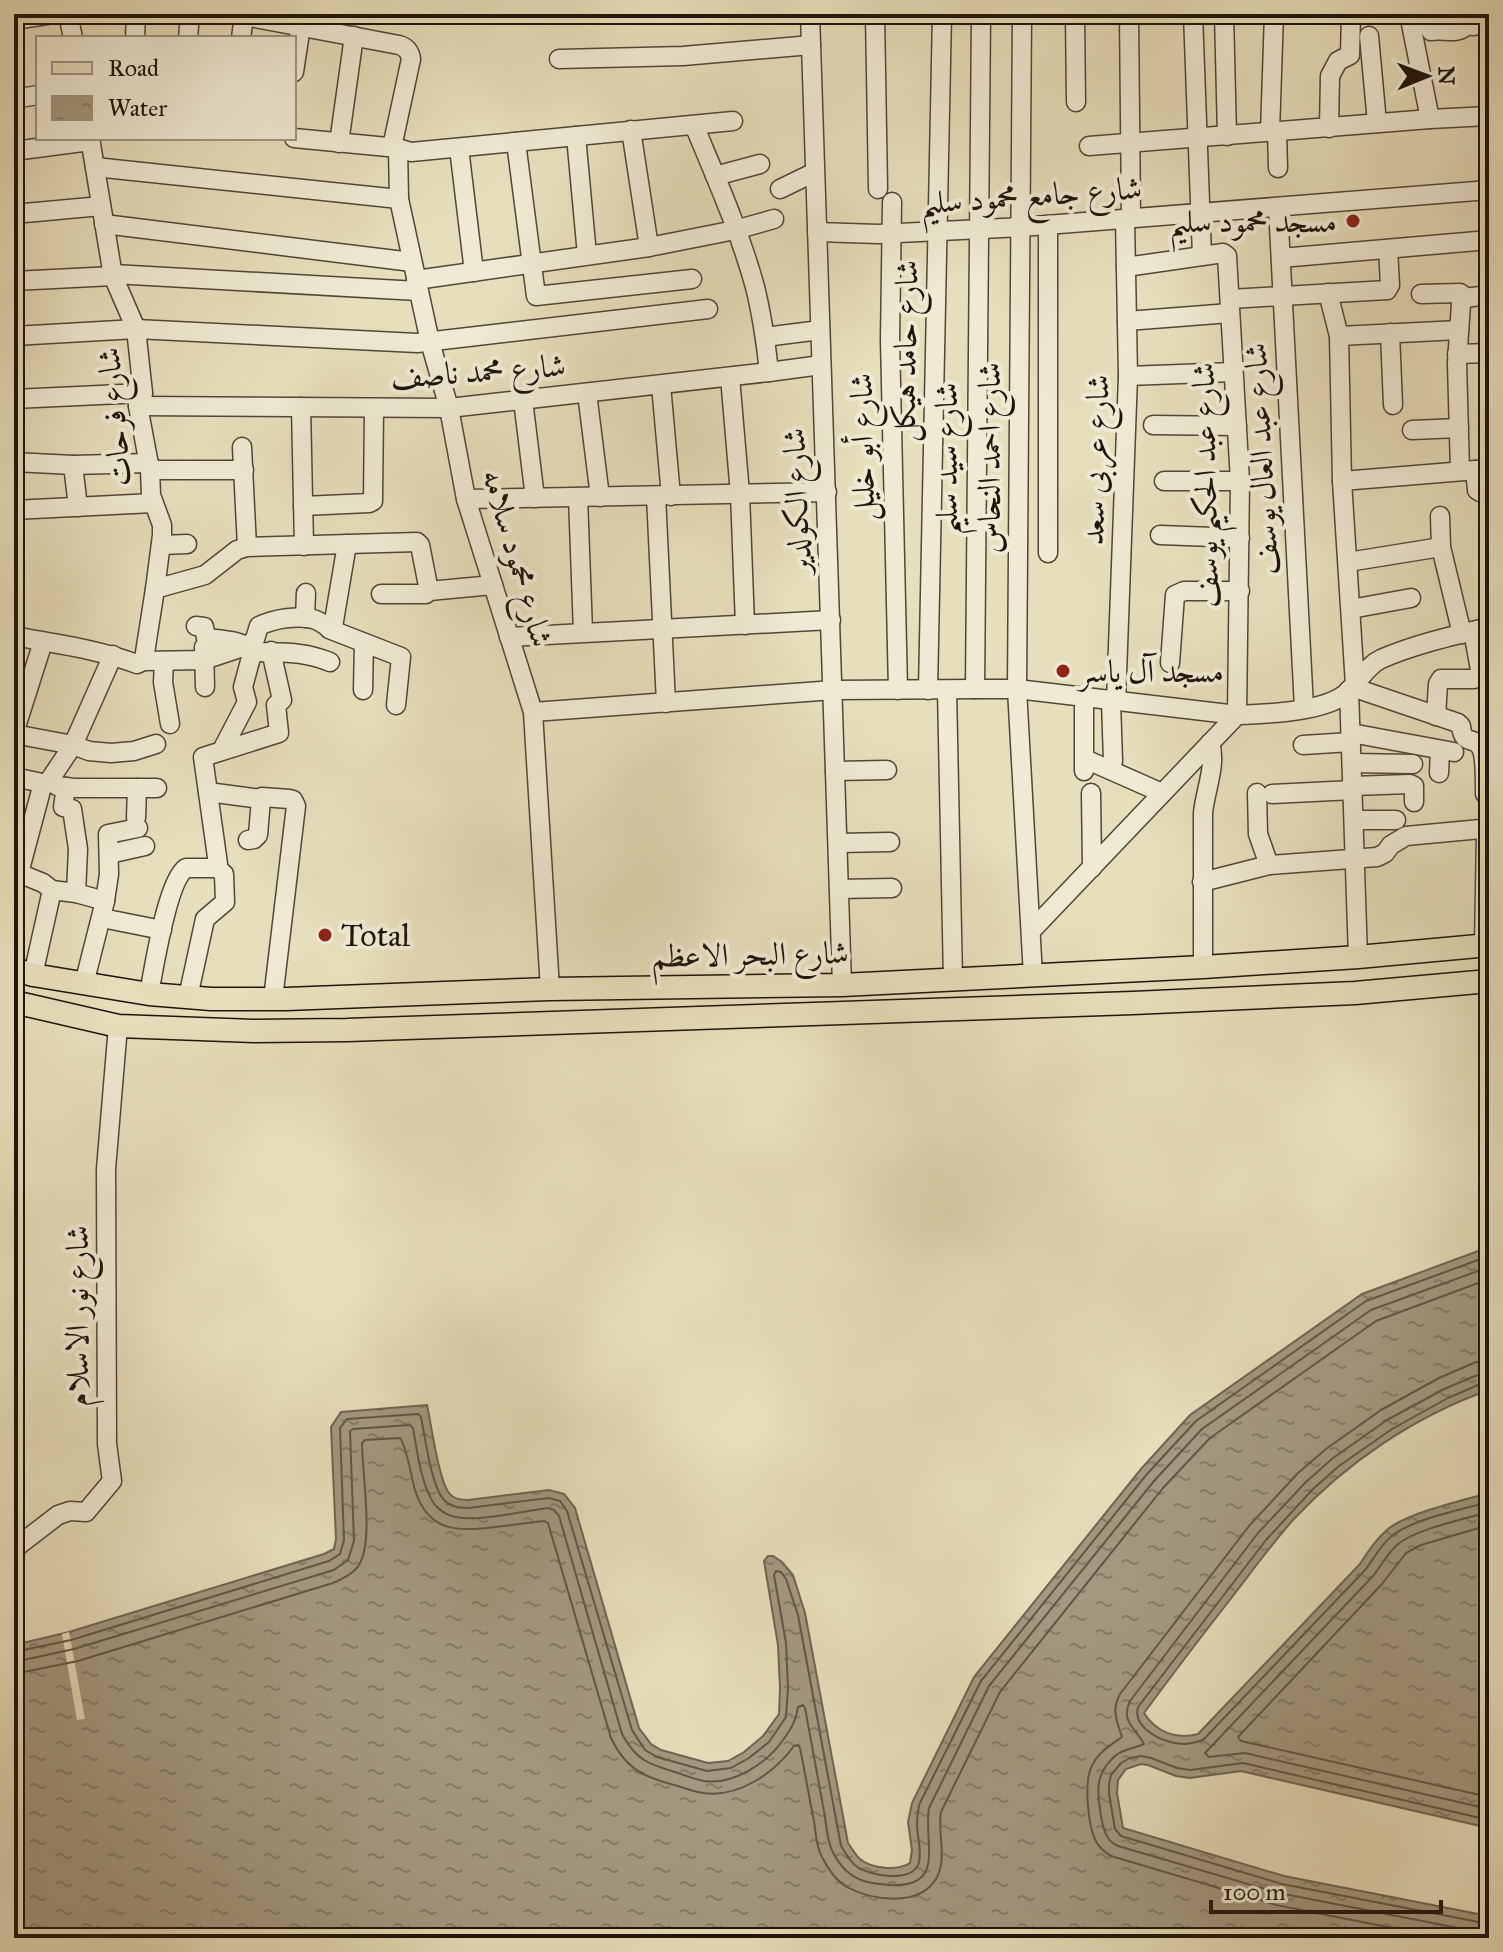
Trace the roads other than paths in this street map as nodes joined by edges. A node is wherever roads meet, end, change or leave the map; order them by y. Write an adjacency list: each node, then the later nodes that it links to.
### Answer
1 (53, 14): 20 (street)
2 (68, 14): 22 (street)
3 (136, 14): 23 (street)
4 (190, 14): 24 (street)
5 (810, 14): 28 (street, شارع الكولدير)
6 (875, 14): 60 (street)
7 (942, 14): 73 (street, شارع حامد هيكل)
8 (981, 14): 74 (street, شارع سيد سليم)
9 (1022, 14): 71 (street, شارع احمد النحاس)
10 (1075, 14): 33 (street)
11 (1129, 14): 49 (street, شارع عربى سعد)
12 (1193, 14): 45 (street)
13 (1224, 14): 43 (street)
14 (1274, 14): 41 (street)
15 (1351, 14): 39 (street)
16 (1409, 14): 35 (street)
17 (1418, 14): 19 (street)
18 (239, 15): 21 (street); 25 (street)
19 (1489, 17)
20 (14, 20)
21 (301, 26): 26 (street); 29 (street)
22 (73, 36)
23 (135, 36)
24 (188, 36)
25 (241, 36)
26 (354, 36): 48 (street); 51 (street, شارع محمود سلامه)
27 (1369, 36): 37 (street)
28 (811, 45): 30 (street); 57 (street, شارع الكولدير)
29 (296, 59)
30 (559, 59)
31 (36, 95): 32 (street)
32 (14, 99)
33 (1076, 102)
34 (1489, 116): 35 (street)
35 (1430, 119): 37 (street)
36 (733, 121): 38 (street)
37 (1377, 123): 39 (street)
38 (694, 125): 40 (street); 58 (street)
39 (1329, 128): 41 (street)
40 (631, 130): 42 (street); 78 (street)
41 (1274, 132): 43 (street); 56 (street)
42 (576, 136): 47 (street); 80 (street)
43 (1227, 136): 45 (street)
44 (296, 138): 48 (street)
45 (1198, 138): 49 (street); 65 (street)
46 (90, 140): 53 (street); 55 (street, شارع فرحات)
47 (516, 142): 52 (street); 83 (street)
48 (339, 143): 51 (street)
49 (1130, 143): 50 (street); 69 (street, شارع عربى سعد)
50 (1089, 146)
51 (395, 147): 52 (street); 62 (street, شارع محمود سلامه)
52 (459, 148): 85 (street)
53 (14, 151)
54 (760, 164): 58 (street)
55 (95, 167): 62 (street); 67 (street, شارع فرحات)
56 (1278, 168)
57 (815, 172): 59 (street); 75 (street, شارع الكولدير)
58 (715, 176): 72 (street)
59 (780, 189)
60 (878, 189)
61 (1489, 190): 64 (street, شارع جامع محمود سليم)
62 (399, 199): 87 (street, شارع محمود سلامه)
63 (892, 202): 76 (street, شارع أبو خليل)
64 (1278, 207): 65 (street, شارع جامع محمود سليم); 82 (street, شارع عبد العال يوسف)
65 (1200, 213): 69 (street, شارع جامع محمود سليم); 81 (street)
66 (14, 214): 67 (street)
67 (103, 215): 86 (street, شارع فرحات); 87 (street)
68 (774, 219): 72 (street)
69 (1128, 219): 70 (street, شارع جامع محمود سليم); 84 (street, شارع عربى سعد)
70 (1048, 225): 71 (street, شارع جامع محمود سليم); 158 (street)
71 (1021, 227): 74 (street, شارع جامع محمود سليم); 192 (street, شارع احمد النحاس)
72 (735, 230): 78 (street); 104 (street)
73 (938, 230): 74 (street, شارع جامع محمود سليم); 76 (street, شارع جامع محمود سليم); 196 (street, شارع حامد هيكل)
74 (978, 230): 191 (street, شارع سيد سليم)
75 (817, 232): 76 (street, شارع جامع محمود سليم); 99 (street, شارع الكولدير)
76 (892, 234): 195 (street, شارع أبو خليل)
77 (1489, 240): 79 (street)
78 (649, 247): 80 (street)
79 (1388, 249): 82 (street); 90 (street)
80 (587, 255): 83 (street)
81 (1202, 256): 84 (street); 95 (street, شارع عبد الحكيم يوسف)
82 (1281, 258): 92 (street, شارع عبد العال يوسف)
83 (531, 263): 85 (street); 88 (street)
84 (1126, 267): 97 (street, شارع عربى سعد)
85 (474, 272): 87 (street)
86 (113, 275): 87 (street); 89 (street); 98 (street, شارع فرحات)
87 (416, 278): 105 (street, شارع محمود سلامه)
88 (692, 279)
89 (14, 281)
90 (1328, 293): 92 (street); 103 (street)
91 (1421, 294): 94 (street)
92 (1283, 295): 95 (street); 201 (street, شارع عبد العال يوسف)
93 (1489, 295): 94 (street)
94 (1467, 298): 100 (street)
95 (1230, 306): 97 (street); 110 (street, شارع عبد الحكيم يوسف)
96 (708, 309): 105 (street)
97 (1127, 321): 111 (street, شارع عربى سعد)
98 (136, 329): 102 (street); 105 (street); 116 (street, شارع فرحات)
99 (820, 330): 104 (street); 108 (street, شارع الكولدير)
100 (1459, 330): 101 (street); 107 (street)
101 (1390, 333): 103 (street); 118 (street)
102 (14, 336)
103 (1339, 336): 135 (street)
104 (765, 337): 109 (street)
105 (430, 342): 121 (street, شارع محمود سلامه)
106 (1489, 353): 107 (street)
107 (1457, 354): 124 (street)
108 (821, 365): 109 (street, شارع محمد ناصف); 136 (street, شارع الكولدير)
109 (769, 372): 112 (street, شارع محمد ناصف)
110 (1233, 372): 111 (street); 123 (street, شارع عبد الحكيم يوسف)
111 (1128, 376): 198 (street, شارع عربى سعد)
112 (730, 377): 113 (street, شارع محمد ناصف); 138 (street)
113 (661, 385): 114 (street, شارع محمد ناصف); 139 (street)
114 (587, 393): 117 (street, شارع محمد ناصف); 142 (street)
115 (14, 399): 116 (street, شارع محمد ناصف)
116 (140, 400): 119 (street, شارع محمد ناصف); 129 (street, شارع فرحات)
117 (523, 400): 121 (street, شارع محمد ناصف); 143 (street)
118 (1393, 405)
119 (301, 407): 120 (street, شارع محمد ناصف); 146 (street)
120 (374, 408): 121 (street, شارع محمد ناصف); 146 (street)
121 (449, 408): 144 (street, شارع محمود سلامه)
122 (1153, 425): 123 (street)
123 (1237, 426): 134 (street, شارع عبد الحكيم يوسف)
124 (1459, 428): 125 (street); 131 (street)
125 (1412, 430)
126 (242, 447): 130 (street)
127 (14, 462): 128 (street)
128 (73, 465): 129 (street); 147 (street)
129 (150, 467): 130 (street); 145 (street, شارع فرحات)
130 (244, 470): 156 (street)
131 (1475, 470): 132 (street); 137 (street)
132 (1395, 476): 135 (street); 140 (street)
133 (1164, 481): 134 (street)
134 (1240, 481): 151 (street, شارع عبد الحكيم يوسف)
135 (1342, 481): 159 (street)
136 (827, 492): 138 (street); 169 (street, شارع الكولدير)
137 (1489, 492)
138 (740, 494): 139 (street); 170 (street)
139 (664, 496): 142 (street); 172 (street)
140 (1397, 496)
141 (578, 497): 142 (street); 143 (street); 174 (street)
142 (600, 497)
143 (535, 498): 144 (street)
144 (466, 499): 160 (street, شارع محمود سلامه)
145 (153, 503): 147 (street); 154 (street, شارع فرحات)
146 (303, 506): 155 (street)
147 (78, 507): 148 (street)
148 (14, 510)
149 (1440, 516): 157 (street)
150 (1160, 535): 151 (street)
151 (1240, 538): 163 (street, شارع عبد الحكيم يوسف)
152 (187, 544): 154 (street)
153 (347, 544): 155 (street); 162 (street); 171 (street)
154 (161, 545): 161 (street, شارع فرحات)
155 (304, 546): 156 (street)
156 (247, 547): 161 (street)
157 (1441, 547): 159 (street); 173 (street)
158 (1048, 553)
159 (1348, 562): 167 (street)
160 (493, 585): 162 (street); 176 (street, شارع محمود سلامه)
161 (155, 589): 182 (street, شارع فرحات)
162 (429, 591): 165 (street)
163 (1240, 591): 185 (street); 203 (street, شارع عبد الحكيم يوسف)
164 (306, 593): 168 (street)
165 (381, 594)
166 (1411, 598): 167 (street)
167 (1351, 609): 190 (street)
168 (305, 618): 171 (street); 179 (street)
169 (831, 620): 170 (street); 194 (street, شارع الكولدير)
170 (745, 625): 172 (street)
171 (329, 629): 178 (street)
172 (664, 629): 174 (street); 199 (street)
173 (1475, 630): 187 (street); 190 (street)
174 (583, 632): 176 (street)
175 (14, 636): 177 (street)
176 (509, 637): 202 (street, شارع محمود سلامه)
177 (43, 642): 180 (street); 188 (street)
178 (364, 643): 193 (street); 200 (street)
179 (262, 652): 181 (street); 181 (street); 184 (street); 186 (street); 212 (street); 212 (street)
180 (113, 655): 182 (street); 210 (street)
181 (204, 660): 183 (street); 189 (street)
182 (143, 661): 183 (street)
183 (164, 662): 205 (street)
184 (330, 662)
185 (1170, 663)
186 (309, 664)
187 (1484, 678): 204 (street)
188 (21, 687): 206 (street)
189 (205, 687)
190 (1352, 687): 201 (street); 204 (street); 207 (street)
191 (975, 689): 192 (street); 196 (street)
192 (1017, 689): 197 (street); 250 (street, شارع احمد النحاس)
193 (363, 690)
194 (834, 690): 195 (street); 199 (street); 217 (street, شارع الكولدير)
195 (898, 690): 196 (street)
196 (937, 690): 256 (street, شارع حامد هيكل)
197 (1084, 698): 198 (street); 227 (street)
198 (1114, 701): 203 (street); 213 (street, شارع عربى سعد)
199 (666, 703): 202 (street)
200 (396, 705)
201 (1304, 708): 203 (street)
202 (533, 712): 260 (street, شارع محمود سلامه)
203 (1237, 715): 208 (street)
204 (1436, 716): 228 (street)
205 (170, 724)
206 (14, 733): 210 (street)
207 (1351, 738): 211 (street); 214 (street); 218 (street)
208 (1210, 743): 227 (street); 244 (street)
209 (156, 744): 210 (street)
210 (73, 745): 220 (street)
211 (1303, 745)
212 (222, 750): 225 (street)
213 (1113, 761)
214 (1352, 763): 215 (street); 224 (street)
215 (1413, 764)
216 (887, 770): 217 (street)
217 (835, 771): 235 (street, شارع الكولدير)
218 (1439, 773)
219 (14, 777): 220 (street)
220 (45, 784): 221 (street); 242 (street)
221 (66, 787): 222 (street); 247 (street)
222 (137, 788): 223 (street); 237 (street)
223 (157, 788)
224 (1353, 788): 230 (street); 231 (street); 239 (street)
225 (208, 792): 229 (street); 240 (street)
226 (1091, 793): 241 (street)
227 (1162, 793): 241 (street)
228 (1485, 794)
229 (260, 798): 233 (street); 263 (street)
230 (1414, 802)
231 (1354, 820): 232 (street); 238 (street)
232 (1396, 820)
233 (248, 840)
234 (890, 842): 235 (street)
235 (838, 843): 246 (street, شارع الكولدير)
236 (145, 846): 237 (street)
237 (109, 854): 248 (street)
238 (1355, 859): 239 (street); 251 (street); 252 (street)
239 (1269, 865): 244 (street)
240 (217, 868): 249 (street); 262 (street)
241 (1092, 868): 250 (street)
242 (16, 872): 243 (street)
243 (47, 880): 247 (street); 254 (street)
244 (1202, 882): 253 (street)
245 (892, 888): 246 (street)
246 (839, 889): 259 (street, شارع الكولدير)
247 (76, 893): 248 (street)
248 (104, 910): 249 (street); 258 (street)
249 (162, 930): 261 (street)
250 (1031, 931): 255 (street, شارع احمد النحاس)
251 (1487, 945): 252 (main road, شارع البحر الاعظم)
252 (1358, 957): 253 (main road, شارع البحر الاعظم)
253 (1203, 967): 255 (main road, شارع البحر الاعظم)
254 (24, 972): 258 (main road, شارع البحر الاعظم)
255 (1033, 976): 256 (main road, شارع البحر الاعظم)
256 (953, 980): 259 (main road, شارع البحر الاعظم)
257 (1489, 981): 265 (main road, شارع البحر الاعظم)
258 (84, 984): 261 (main road, شارع البحر الاعظم)
259 (842, 985): 260 (main road, شارع البحر الاعظم)
260 (550, 989): 263 (main road, شارع البحر الاعظم)
261 (149, 994): 262 (main road, شارع البحر الاعظم)
262 (188, 997): 263 (main road, شارع البحر الاعظم)
263 (273, 999)
264 (14, 1002): 265 (main road, شارع البحر الاعظم)
265 (118, 1026): 266 (street, شارع نور الاسلام)
266 (14, 1549)

